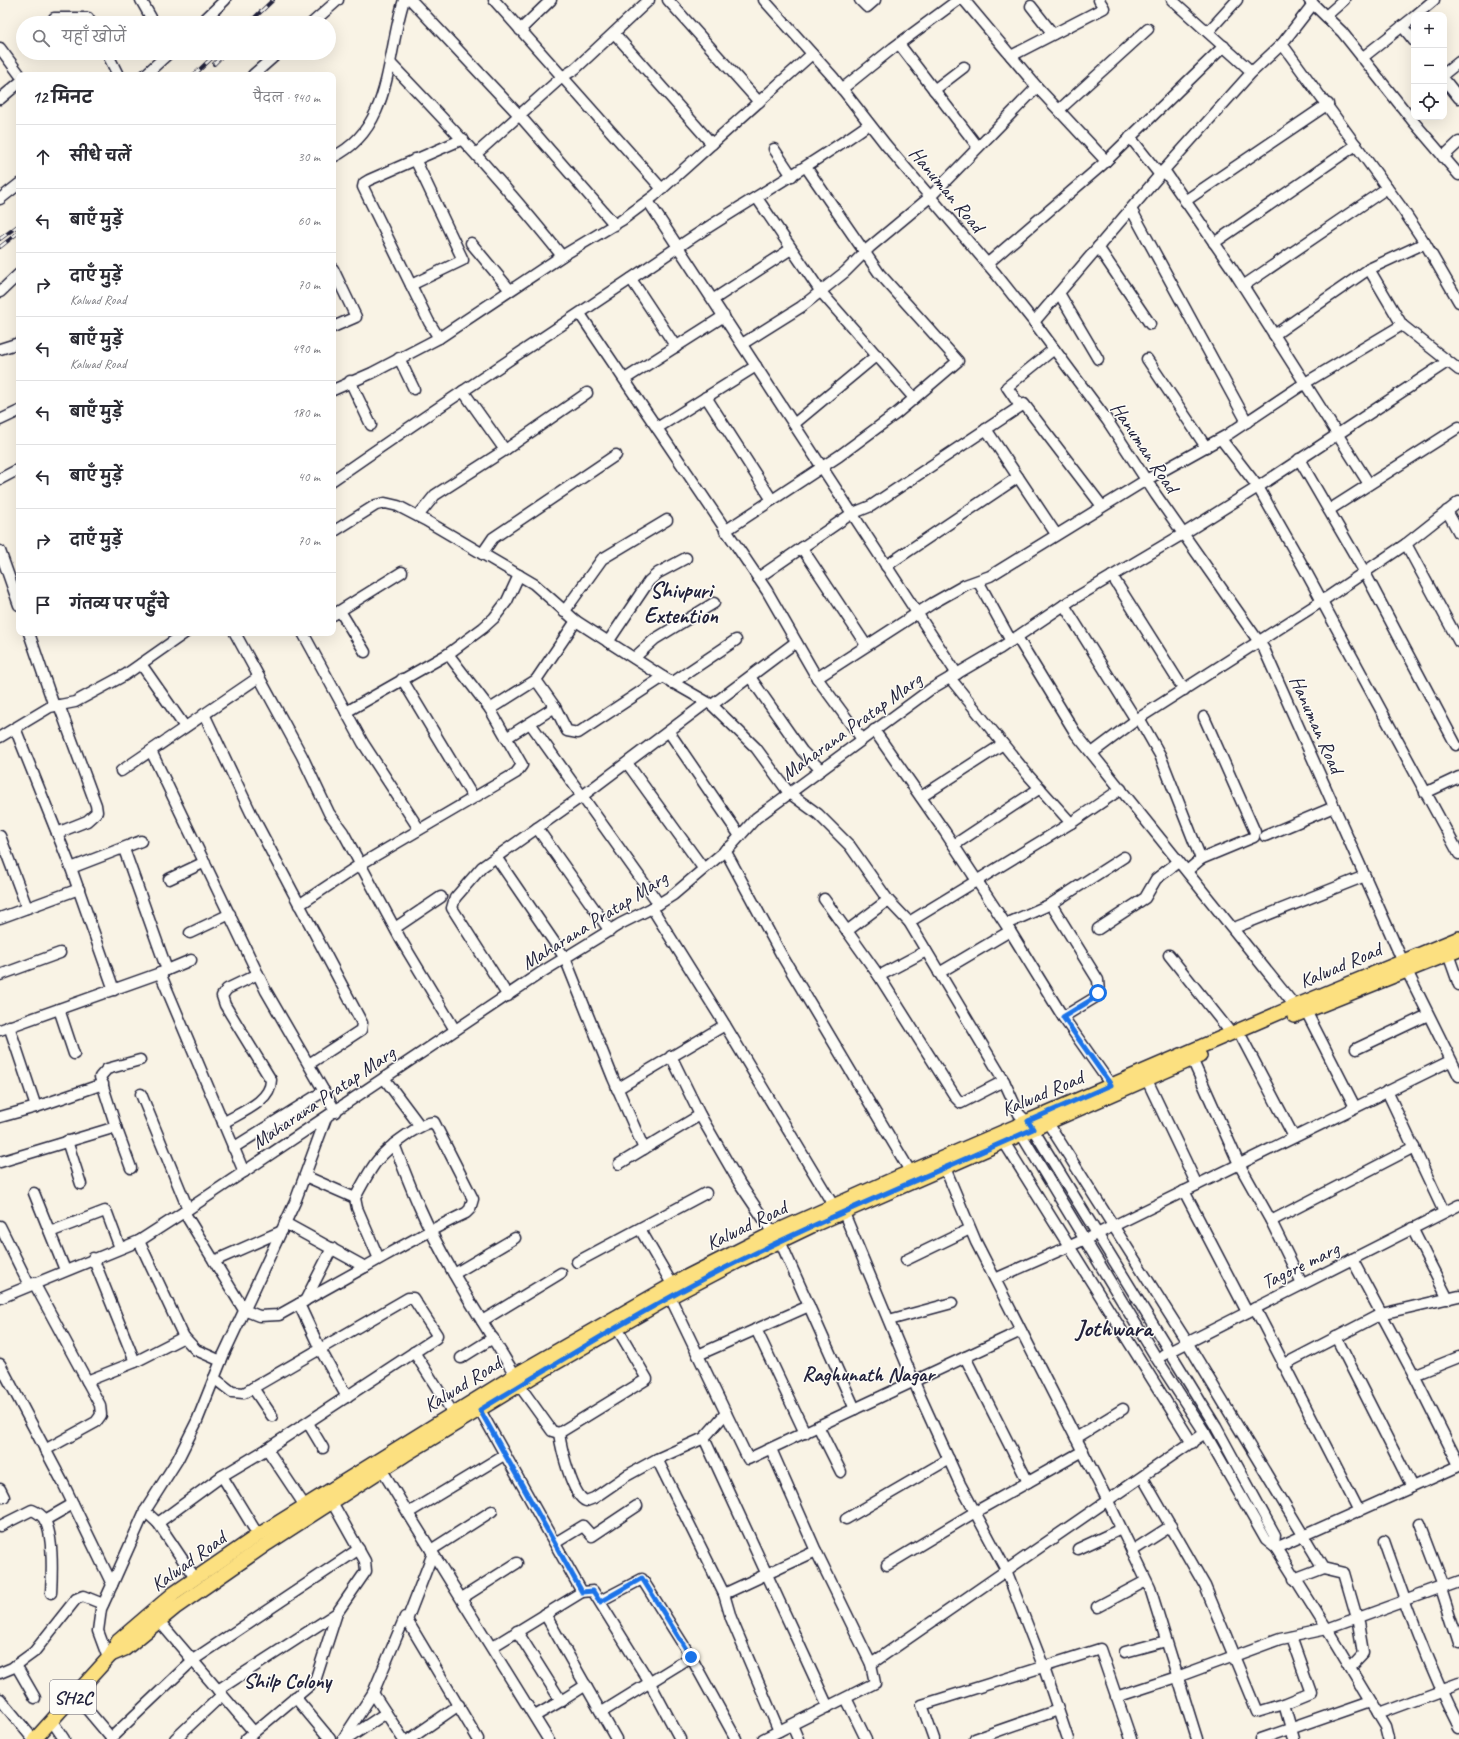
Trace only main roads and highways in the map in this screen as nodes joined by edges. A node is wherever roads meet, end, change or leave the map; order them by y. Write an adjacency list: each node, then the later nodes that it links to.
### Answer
1 (1459, 938): 3 (main road, Kalwad Road / SH2C)
2 (1453, 952): 3 (main road, Kalwad Road / SH2C)
3 (1405, 966): 4 (main road, Kalwad Road / SH2C)
4 (1236, 1036): 5 (main road, Kalwad Road / SH2C); 5 (main road, Kalwad Road / SH2C)
5 (1023, 1125): 6 (main road, Kalwad Road / SH2C); 6 (main road, Kalwad Road / SH2C)
6 (839, 1207): 7 (main road, Kalwad Road / SH2C)
7 (671, 1290): 8 (main road, Kalwad Road / SH2C); 8 (main road, Kalwad Road / SH2C)
8 (517, 1380): 9 (main road, Kalwad Road / SH2C); 9 (main road, Kalwad Road / SH2C)
9 (109, 1656): 10 (main road, Kalwad Road / SH2C)
10 (34, 1739)

